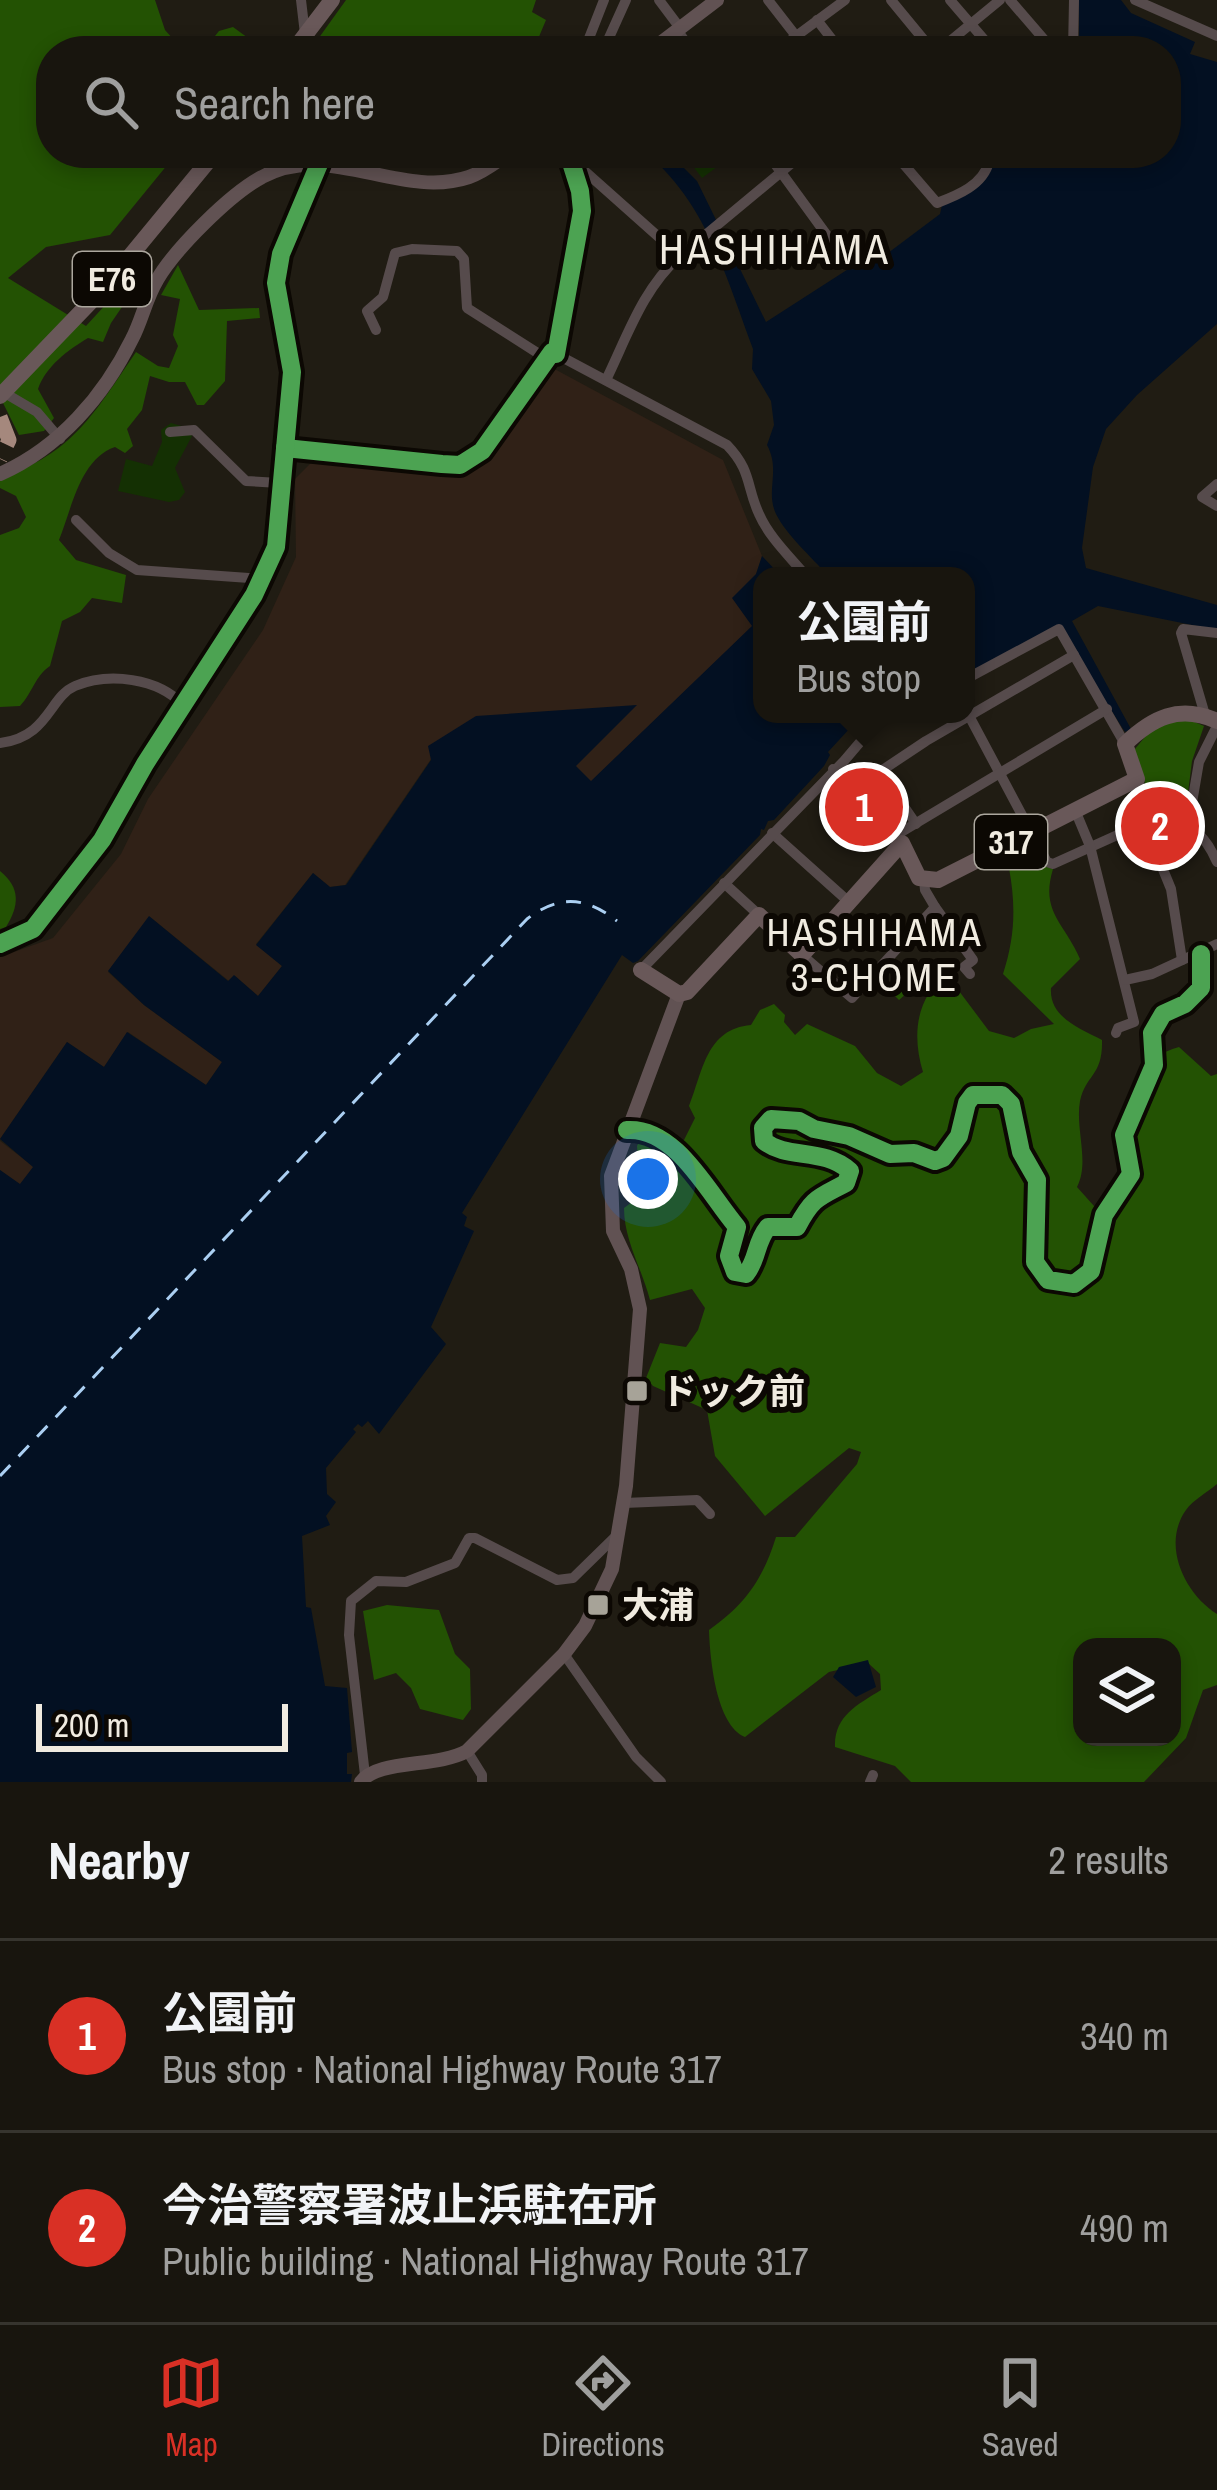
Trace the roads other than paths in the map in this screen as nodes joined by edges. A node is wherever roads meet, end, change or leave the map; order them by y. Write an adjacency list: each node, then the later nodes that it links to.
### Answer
1 (302, 0): 19 (street)
2 (332, 0): 18 (highway)
3 (604, 0): 20 (street)
4 (626, 0): 21 (street)
5 (659, 0): 17 (street)
6 (717, 0): 17 (main road)
7 (768, 0): 24 (street)
8 (844, 0): 15 (street)
9 (891, 0): 26 (street)
10 (950, 0): 16 (street)
11 (1000, 0): 16 (street)
12 (1010, 0): 29 (street)
13 (1074, 0): 30 (street)
14 (1140, 2): 31 (street)
15 (818, 20): 24 (street); 25 (street)
16 (970, 24): 27 (street); 28 (street)
17 (679, 29): 22 (main road); 23 (street)
18 (304, 36)
19 (306, 36)
20 (590, 36)
21 (610, 36)
22 (670, 36)
23 (683, 36)
24 (796, 36)
25 (830, 36)
26 (922, 36)
27 (954, 36)
28 (981, 36)
29 (1041, 36)
30 (1073, 36)
31 (1217, 36)
32 (203, 168): 49 (highway, E76)
33 (289, 168): 51 (main road)
34 (314, 168): 52 (street)
35 (357, 168): 36 (main road)
36 (484, 168)
37 (572, 168): 47 (street)
38 (582, 168): 44 (street)
39 (779, 168): 43 (street)
40 (785, 168): 43 (street)
41 (907, 168): 42 (street)
42 (988, 168)
43 (781, 171): 44 (street); 45 (street)
44 (680, 256): 48 (street)
45 (842, 256)
46 (376, 330): 47 (street)
47 (551, 356): 48 (street); 52 (street)
48 (607, 380): 58 (street)
49 (0, 394): 51 (street)
50 (170, 432): 54 (street)
51 (60, 439): 53 (main road)
52 (285, 448): 54 (street)
53 (0, 474)
54 (280, 483): 59 (street)
55 (1217, 484): 56 (street)
56 (1217, 506)
57 (76, 520): 59 (street)
58 (798, 567)
59 (262, 579): 63 (street)
60 (1217, 634): 66 (street)
61 (1074, 655): 62 (street); 64 (street); 65 (street)
62 (975, 674)
63 (183, 704): 70 (street); 91 (street)
64 (975, 709)
65 (1107, 709): 71 (street); 74 (street)
66 (1213, 721): 71 (highway); 80 (street)
67 (876, 723): 72 (street)
68 (952, 723): 73 (street)
69 (973, 723): 74 (street)
70 (0, 743)
71 (1125, 744): 75 (highway)
72 (832, 769): 76 (street); 82 (street)
73 (879, 770): 76 (street); 79 (street)
74 (1002, 772): 79 (street); 81 (street)
75 (1136, 779): 77 (highway, 317); 78 (street)
76 (854, 789): 83 (street)
77 (1075, 810): 81 (highway, 317); 84 (street)
78 (1147, 819): 80 (street); 84 (street); 95 (street)
79 (916, 824): 83 (street)
80 (1187, 826): 85 (street)
81 (1032, 830): 84 (street); 86 (highway, 317)
82 (772, 832): 87 (street); 88 (street)
83 (900, 839): 86 (highway, 317); 88 (highway)
84 (1090, 845): 98 (street)
85 (1217, 862)
86 (924, 880): 89 (street)
87 (724, 883): 90 (street); 96 (street)
88 (850, 902): 94 (highway)
89 (935, 908): 94 (street); 97 (street)
90 (759, 915): 94 (highway); 99 (highway)
91 (0, 944)
92 (1217, 944): 93 (street)
93 (1201, 954): 95 (street); 101 (street)
94 (802, 955)
95 (1182, 960): 98 (street)
96 (641, 970): 99 (highway)
97 (970, 974)
98 (1125, 980): 100 (street)
99 (680, 994): 101 (main road)
100 (1116, 1033)
101 (627, 1130): 102 (main road)
102 (624, 1503): 103 (street); 104 (main road)
103 (710, 1514)
104 (620, 1533): 105 (main road); 107 (street)
105 (564, 1654): 106 (main road); 109 (street)
106 (467, 1751): 107 (main road); 108 (street)
107 (363, 1778)
108 (482, 1782)
109 (661, 1782)

